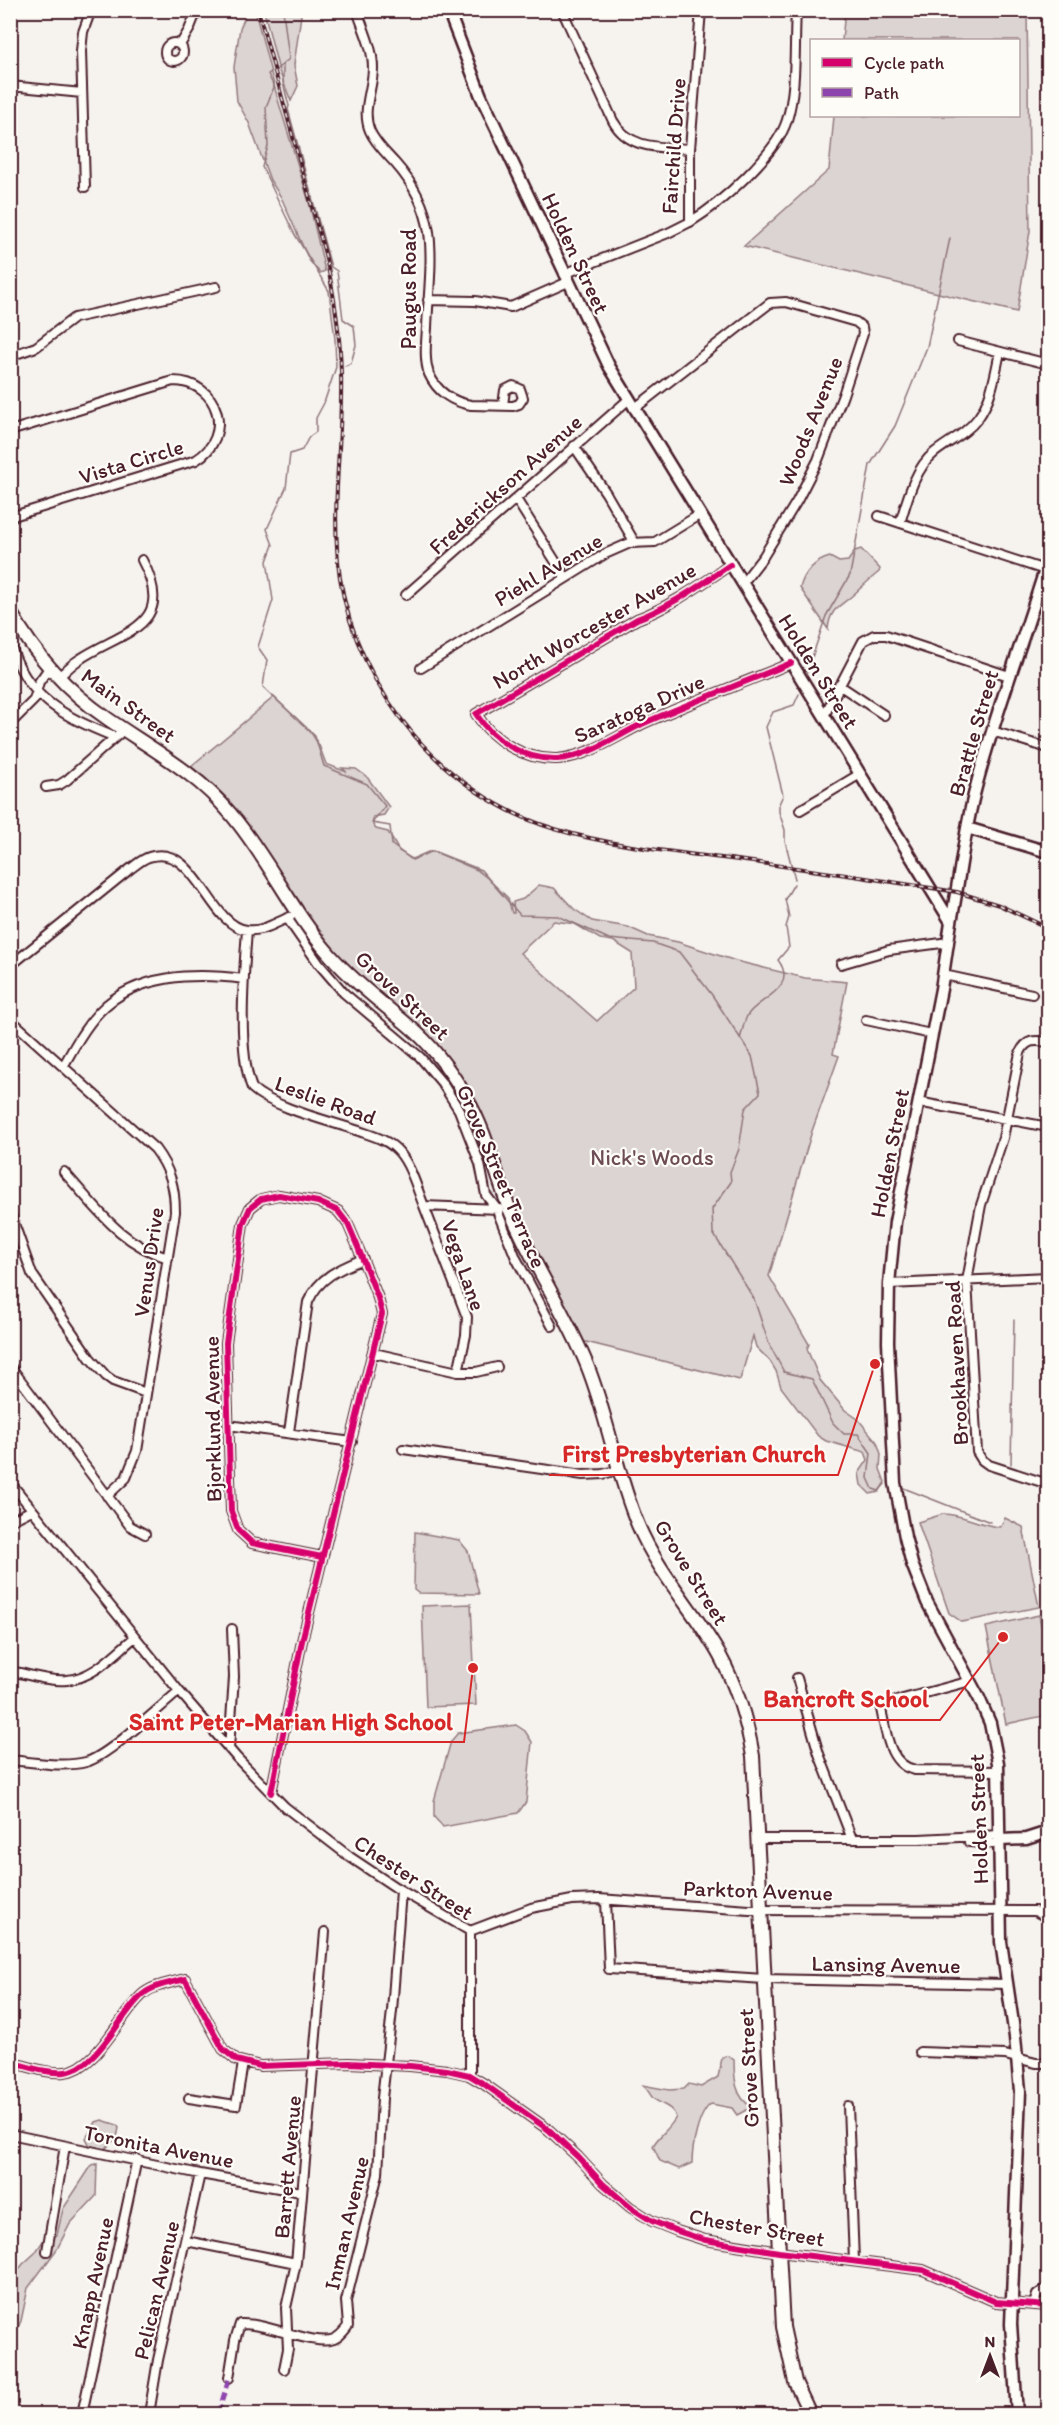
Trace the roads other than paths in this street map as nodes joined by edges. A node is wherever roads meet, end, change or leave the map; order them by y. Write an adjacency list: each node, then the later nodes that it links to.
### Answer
1 (91, 10): 10 (street)
2 (197, 10): 8 (street)
3 (357, 10): 16 (street, Paugus Road)
4 (448, 10): 14 (main road, Holden Street)
5 (562, 10): 11 (street)
6 (701, 10): 11 (street, Fairchild Drive)
7 (796, 10): 13 (street)
8 (180, 45)
9 (10, 86): 10 (street)
10 (82, 93): 12 (street)
11 (690, 149): 13 (street, Fairchild Drive)
12 (85, 187)
13 (690, 222): 14 (street, Fairchild Drive)
14 (566, 278): 16 (street, Fairchild Drive); 22 (main road, Holden Street)
15 (216, 287): 20 (street)
16 (428, 300): 23 (street, Paugus Road)
17 (861, 327): 22 (street, Frederickson Avenue); 36 (street, Woods Avenue)
18 (958, 341): 19 (street)
19 (1000, 352): 21 (street); 30 (street)
20 (10, 356)
21 (1048, 364)
22 (631, 404): 25 (street, Frederickson Avenue); 27 (main road, Holden Street)
23 (503, 405)
24 (10, 430): 29 (street, Vista Circle)
25 (574, 446): 26 (street, Frederickson Avenue); 31 (street)
26 (516, 498): 35 (street); 37 (street, Frederickson Avenue)
27 (699, 515): 31 (street, Piehl Avenue); 33 (main road, Holden Street)
28 (879, 516): 30 (street)
29 (10, 517)
30 (900, 523): 34 (street)
31 (635, 543): 35 (street, Piehl Avenue)
32 (142, 560): 44 (street)
33 (730, 565): 36 (main road, Holden Street); 47 (street, North Worcester Avenue)
34 (1047, 565): 43 (main road, Brattle Street)
35 (566, 578): 42 (street, Piehl Avenue)
36 (742, 584): 40 (main road, Holden Street)
37 (406, 596)
38 (10, 611): 41 (main road, Main Street)
39 (10, 642): 46 (street)
40 (791, 663): 47 (street, Saratoga Drive); 49 (main road, Holden Street)
41 (49, 668): 44 (main road, Main Street); 46 (street)
42 (421, 668)
43 (1009, 676): 45 (street); 51 (main road, Brattle Street)
44 (59, 677): 52 (main road, Main Street)
45 (839, 686): 48 (street); 49 (street)
46 (37, 691): 50 (street); 52 (street)
47 (476, 714)
48 (884, 715)
49 (824, 716): 55 (main road, Holden Street)
50 (10, 724)
51 (992, 731): 53 (street); 58 (main road, Brattle Street)
52 (119, 733): 54 (main road, Main Street); 56 (street)
53 (1048, 748)
54 (185, 771): 62 (main road, Grove Street)
55 (860, 774): 57 (street); 60 (main road, Holden Street)
56 (46, 787)
57 (800, 810)
58 (967, 828): 59 (main road); 61 (main road, Brattle Street)
59 (1048, 852)
60 (933, 894): 61 (main road); 63 (main road, Holden Street)
61 (956, 896): 63 (main road, Brattle Street)
62 (292, 916): 64 (street); 81 (street, Grove Street Terrace); 82 (main road, Grove Street)
63 (951, 922): 65 (main road, Holden Street)
64 (247, 930): 67 (street); 69 (street, Leslie Road)
65 (949, 942): 66 (street); 68 (main road, Holden Street)
66 (841, 963)
67 (10, 966)
68 (944, 975): 70 (street); 73 (main road, Holden Street)
69 (244, 979): 75 (street); 80 (street, Leslie Road)
70 (1032, 994)
71 (10, 1019): 75 (street, Venus Drive)
72 (866, 1020): 73 (street)
73 (931, 1034): 76 (main road, Holden Street)
74 (1048, 1042): 77 (street, Brookhaven Road)
75 (64, 1065): 84 (street, Venus Drive)
76 (918, 1102): 77 (street); 88 (main road, Holden Street)
77 (1007, 1120): 78 (street); 87 (street, Brookhaven Road)
78 (1048, 1127)
79 (64, 1172): 84 (street)
80 (424, 1206): 81 (street); 93 (street, Vega Lane)
81 (496, 1209): 82 (street); 89 (street, Grove Street Terrace)
82 (510, 1209): 99 (main road, Grove Street)
83 (10, 1212): 94 (street)
84 (168, 1258): 94 (street, Venus Drive)
85 (363, 1259): 90 (street, Bjorklund Avenue); 95 (street, Bjorklund Avenue); 96 (street)
86 (1048, 1277): 87 (street)
87 (967, 1281): 88 (street); 101 (street, Brookhaven Road)
88 (889, 1284): 111 (main road, Holden Street)
89 (552, 1326)
90 (374, 1353): 93 (street); 97 (street, Bjorklund Avenue)
91 (10, 1366): 102 (street)
92 (497, 1367): 93 (street)
93 (458, 1372)
94 (146, 1393): 102 (street, Venus Drive)
95 (228, 1425): 96 (street); 106 (street, Bjorklund Avenue)
96 (289, 1432): 97 (street)
97 (352, 1442): 106 (street, Bjorklund Avenue)
98 (403, 1449): 99 (street)
99 (619, 1470): 118 (main road, Grove Street)
100 (10, 1482): 103 (street, Chester Street)
101 (1048, 1484)
102 (107, 1496): 105 (street)
103 (32, 1510): 104 (street); 108 (street, Chester Street)
104 (10, 1521)
105 (145, 1534)
106 (322, 1557): 116 (street, Bjorklund Avenue)
107 (232, 1629): 113 (street)
108 (134, 1638): 109 (street); 112 (street, Chester Street)
109 (10, 1671)
110 (796, 1678): 119 (street)
111 (971, 1681): 115 (main road, Holden Street); 115 (street)
112 (179, 1691): 113 (street, Chester Street); 114 (street)
113 (229, 1749): 116 (street, Chester Street)
114 (10, 1760)
115 (999, 1771): 120 (main road, Holden Street)
116 (271, 1793): 121 (street, Chester Street)
117 (1048, 1832): 120 (main road)
118 (757, 1839): 119 (street); 123 (main road, Grove Street)
119 (852, 1839): 120 (street)
120 (1000, 1840): 124 (main road, Holden Street)
121 (401, 1891): 126 (street, Chester Street); 136 (street, Inman Avenue)
122 (606, 1900): 123 (street, Parkton Avenue); 126 (street, Parkton Avenue); 128 (street, Lansing Avenue)
123 (760, 1910): 124 (street, Parkton Avenue); 128 (main road, Grove Street)
124 (1000, 1911): 125 (street, Parkton Avenue); 129 (main road, Holden Street)
125 (1048, 1918)
126 (470, 1931): 137 (street, Chester Street)
127 (325, 1932): 135 (street, Barrett Avenue)
128 (764, 1979): 129 (street, Lansing Avenue); 147 (main road, Grove Street)
129 (1006, 1984): 131 (main road, Holden Street)
130 (920, 2052): 131 (street)
131 (1017, 2059): 134 (street); 151 (main road, Holden Street)
132 (10, 2062): 133 (street)
133 (243, 2063): 135 (street); 138 (street)
134 (1048, 2063)
135 (315, 2064): 136 (street); 144 (street, Barrett Avenue)
136 (387, 2064): 137 (street); 154 (street, Inman Avenue)
137 (470, 2076): 147 (street, Chester Street)
138 (189, 2098)
139 (848, 2106): 148 (street)
140 (10, 2134): 141 (street, Toronita Avenue)
141 (65, 2146): 142 (street, Toronita Avenue); 146 (street)
142 (137, 2159): 143 (street, Toronita Avenue); 157 (street, Knapp Avenue)
143 (200, 2174): 144 (street, Toronita Avenue); 145 (street, Pelican Avenue)
144 (301, 2192): 149 (street, Barrett Avenue)
145 (186, 2241): 149 (street); 158 (street, Pelican Avenue)
146 (46, 2251)
147 (779, 2252): 148 (street, Chester Street); 159 (main road, Grove Street)
148 (854, 2261): 151 (street, Chester Street)
149 (296, 2263): 154 (street, Barrett Avenue)
150 (1048, 2290): 152 (street)
151 (1012, 2302): 152 (street, Chester Street); 160 (main road, Holden Street)
152 (1034, 2304): 153 (street, Chester Street)
153 (1048, 2306)
154 (286, 2332): 155 (street, Barrett Avenue); 156 (street, Inman Avenue)
155 (284, 2369)
156 (229, 2378)
157 (82, 2415)
158 (149, 2415)
159 (810, 2415)
160 (1017, 2415)

